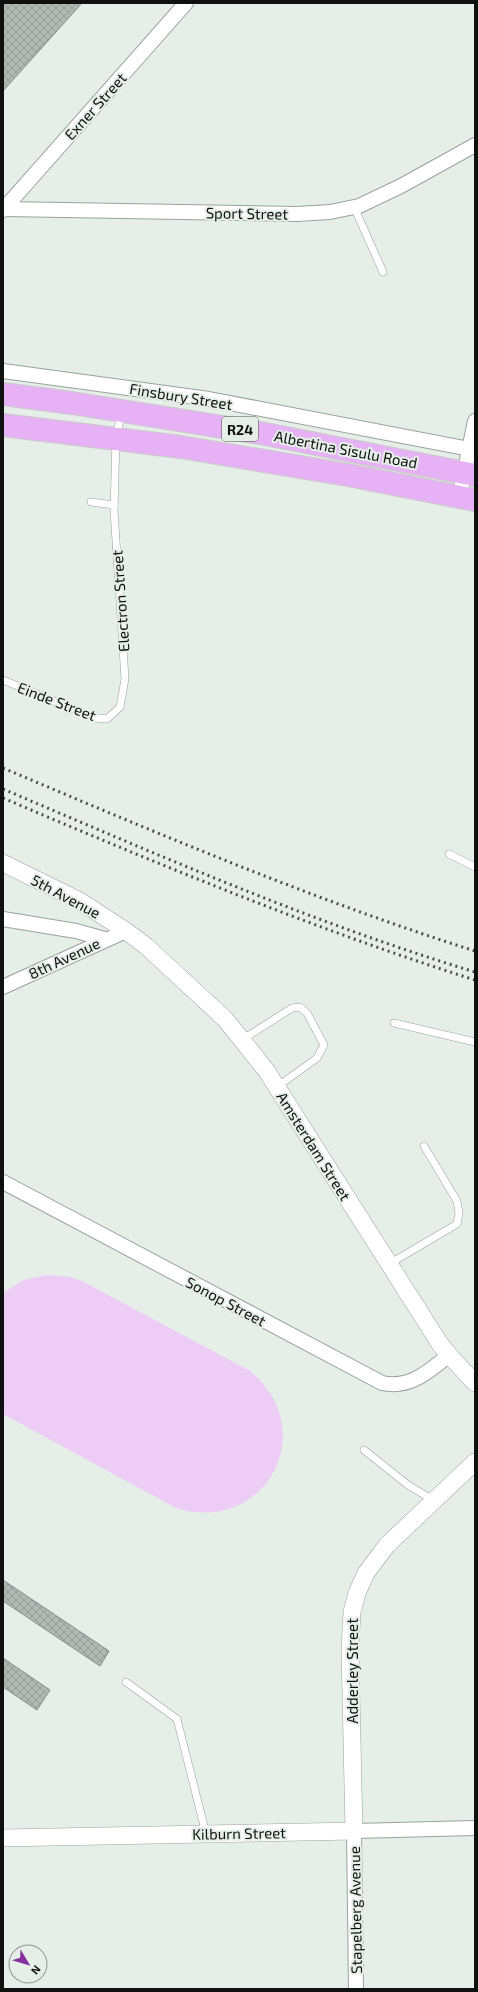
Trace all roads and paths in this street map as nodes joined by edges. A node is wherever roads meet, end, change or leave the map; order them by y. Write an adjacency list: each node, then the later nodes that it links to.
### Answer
1 (186, 3): 3 (street, Exner Street)
2 (475, 145): 4 (street, Sport Street)
3 (5, 203): 4 (street, Sport Street)
4 (354, 207): 5 (lane)
5 (383, 272)
6 (3, 371): 12 (street, Finsbury Street)
7 (3, 394): 8 (main road, Albertina Sisulu Road / R24)
8 (122, 411): 11 (lane, Electron Street); 13 (main road, Albertina Sisulu Road / R24)
9 (475, 421): 12 (street)
10 (3, 425): 11 (main road, Albertina Sisulu Road / R24)
11 (116, 439): 14 (main road, Albertina Sisulu Road / R24); 16 (lane, Electron Street)
12 (472, 449): 13 (street)
13 (469, 473): 14 (street)
14 (467, 499)
15 (91, 502): 16 (lane)
16 (114, 505): 18 (lane, Electron Street)
17 (3, 680): 18 (lane, Einde Street)
18 (112, 716)
19 (449, 854): 21 (lane)
20 (3, 863): 23 (street, 5th Avenue)
21 (475, 867)
22 (3, 919): 24 (street)
23 (126, 931): 24 (street, 8th Avenue); 27 (street, Amsterdam Street)
24 (105, 939): 25 (street, 8th Avenue)
25 (3, 987)
26 (394, 1023): 28 (lane)
27 (243, 1039): 29 (street, Amsterdam Street); 29 (lane)
28 (475, 1042)
29 (277, 1087): 32 (street, Amsterdam Street)
30 (424, 1146): 32 (lane)
31 (3, 1182): 33 (street, Sonop Street)
32 (389, 1264): 33 (street, Amsterdam Street)
33 (449, 1356): 34 (street, Amsterdam Street)
34 (475, 1383)
35 (364, 1450): 37 (lane)
36 (475, 1462): 37 (street, Adderley Street)
37 (434, 1500): 40 (street, Adderley Street)
38 (126, 1682): 41 (lane)
39 (475, 1828): 40 (street, Kilburn Street)
40 (354, 1831): 41 (street, Kilburn Street); 43 (street, Stapelberg Avenue)
41 (206, 1834): 42 (street, Kilburn Street)
42 (3, 1838)
43 (356, 1989)

